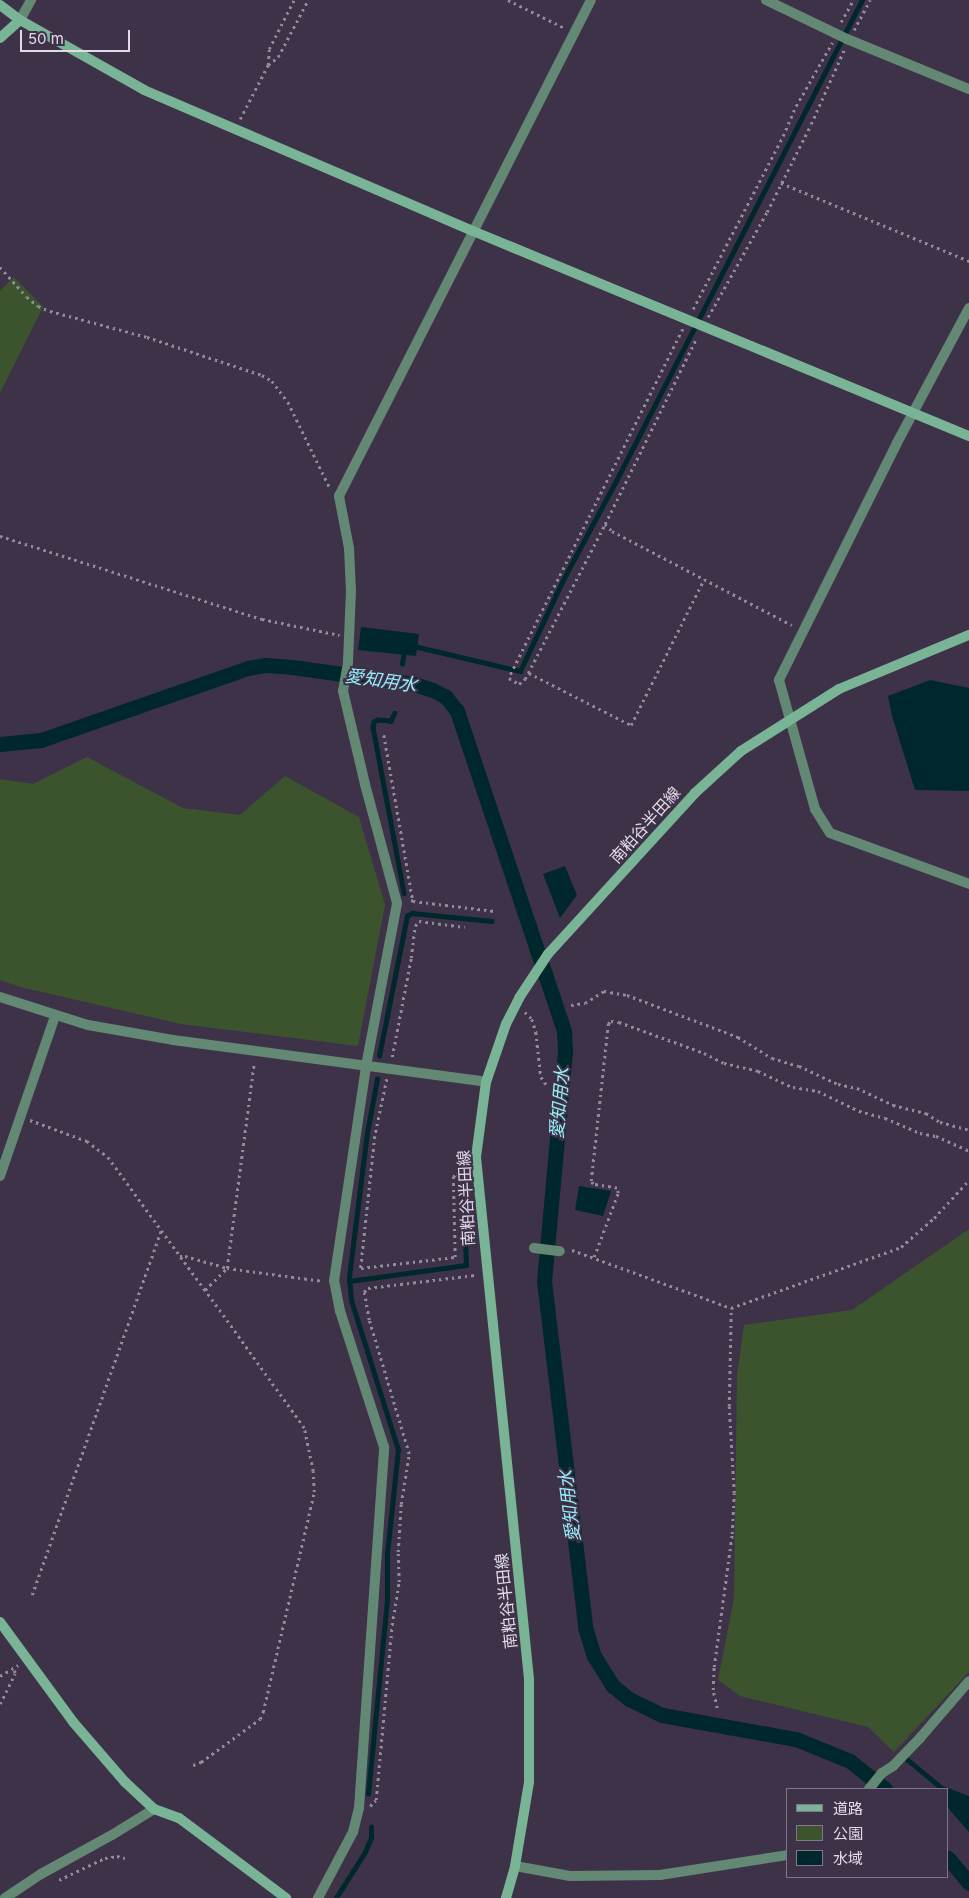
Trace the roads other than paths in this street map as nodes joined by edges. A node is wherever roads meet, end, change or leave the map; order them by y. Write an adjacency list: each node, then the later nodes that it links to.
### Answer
1 (31, 0): 5 (street)
2 (591, 0): 8 (street)
3 (766, 0): 7 (street)
4 (0, 5): 5 (main road)
5 (20, 20): 6 (main road); 8 (main road)
6 (0, 38)
7 (969, 89)
8 (473, 231): 10 (main road); 17 (street)
9 (969, 308): 10 (street)
10 (914, 413): 11 (main road); 13 (street)
11 (969, 436)
12 (969, 635): 13 (main road, 南粕谷半田線)
13 (790, 720): 14 (street); 18 (main road, 南粕谷半田線)
14 (969, 884)
15 (0, 997): 16 (street)
16 (55, 1016): 17 (street); 19 (street)
17 (366, 1066): 18 (street); 30 (street)
18 (486, 1082): 27 (main road, 南粕谷半田線)
19 (0, 1176)
20 (534, 1248): 21 (street)
21 (560, 1252)
22 (0, 1622): 25 (main road)
23 (969, 1681): 24 (street)
24 (870, 1788)
25 (154, 1809): 28 (street); 29 (main road)
26 (786, 1855): 27 (street)
27 (515, 1866): 31 (main road, 南粕谷半田線)
28 (5, 1898)
29 (286, 1898)
30 (318, 1898)
31 (506, 1898)

